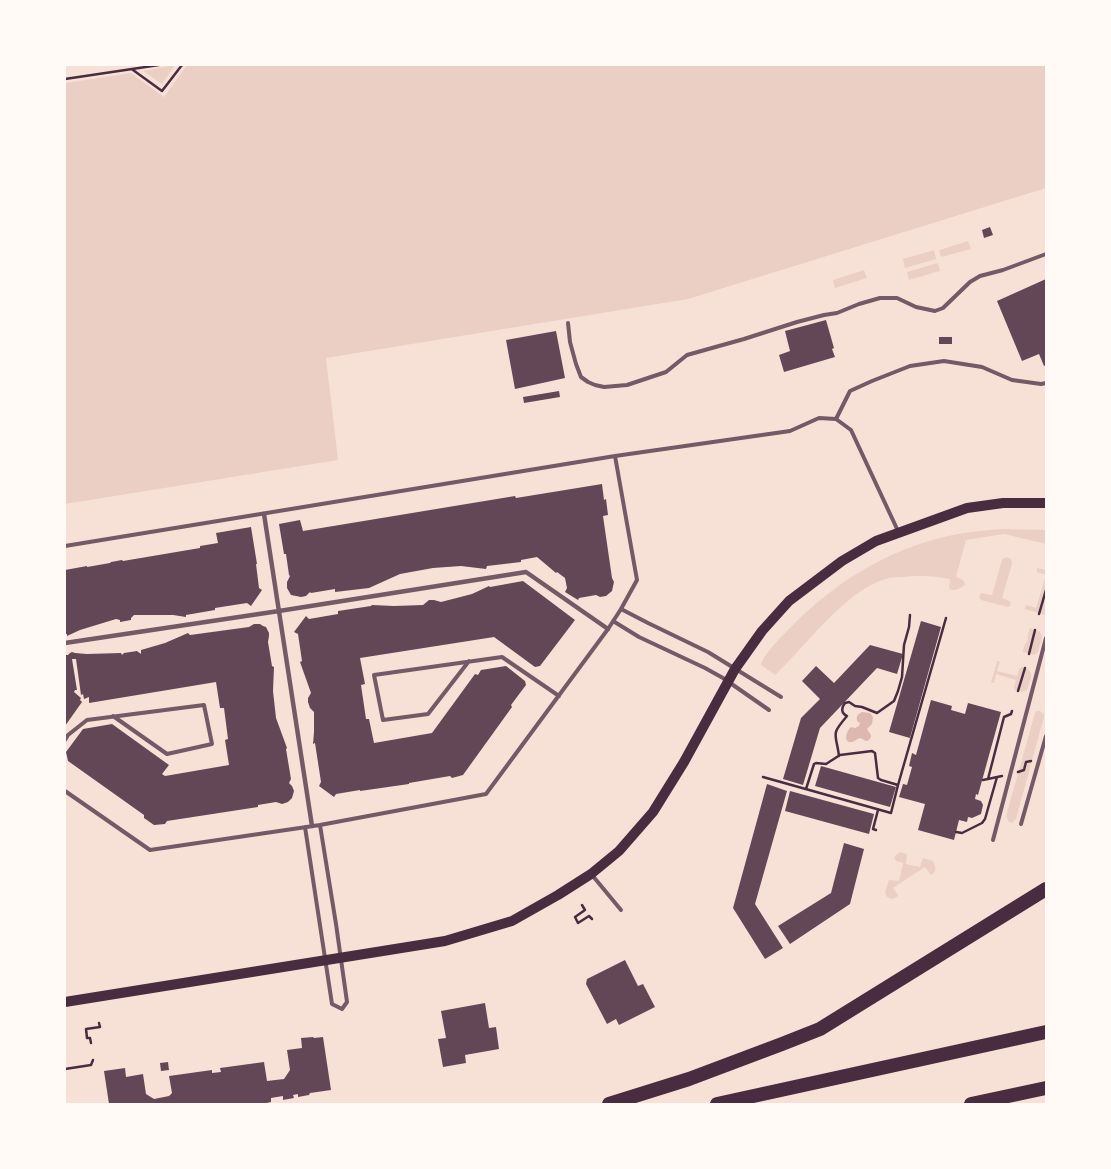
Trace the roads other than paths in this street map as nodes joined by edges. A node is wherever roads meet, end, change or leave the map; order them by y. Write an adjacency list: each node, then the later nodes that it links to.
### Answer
1 (1046, 254): 2 (lane)
2 (568, 323)
3 (1046, 383): 4 (lane)
4 (836, 419): 5 (lane); 8 (lane)
5 (615, 456): 7 (lane); 10 (lane)
6 (1046, 503): 8 (main road)
7 (264, 514): 9 (lane); 11 (street)
8 (899, 533): 17 (main road)
9 (65, 546)
10 (621, 609): 12 (lane); 17 (lane)
11 (280, 611): 13 (street); 15 (street); 28 (street)
12 (613, 621): 13 (lane); 18 (lane)
13 (608, 629): 19 (lane)
14 (1046, 638): 30 (lane)
15 (65, 643)
16 (469, 661): 16 (lane); 19 (lane)
17 (735, 669): 18 (main road); 20 (lane)
18 (728, 682): 21 (lane); 31 (main road)
19 (559, 696): 27 (lane)
20 (781, 697)
21 (769, 710)
22 (113, 716): 22 (lane); 24 (lane)
23 (1046, 736): 26 (lane)
24 (65, 740)
25 (65, 791): 29 (lane)
26 (1021, 824)
27 (320, 825): 28 (lane); 34 (lane)
28 (312, 826): 29 (lane)
29 (305, 827): 35 (lane)
30 (993, 840)
31 (591, 874): 33 (lane); 34 (main road)
32 (1046, 888): 40 (highway)
33 (621, 910)
34 (341, 958): 35 (main road); 35 (lane)
35 (326, 960): 36 (main road)
36 (65, 1002)
37 (1046, 1032): 41 (highway)
38 (1046, 1088): 39 (highway)
39 (1030, 1092): 42 (highway); 43 (highway)
40 (609, 1104)
41 (717, 1104)
42 (971, 1104)
43 (999, 1104)

